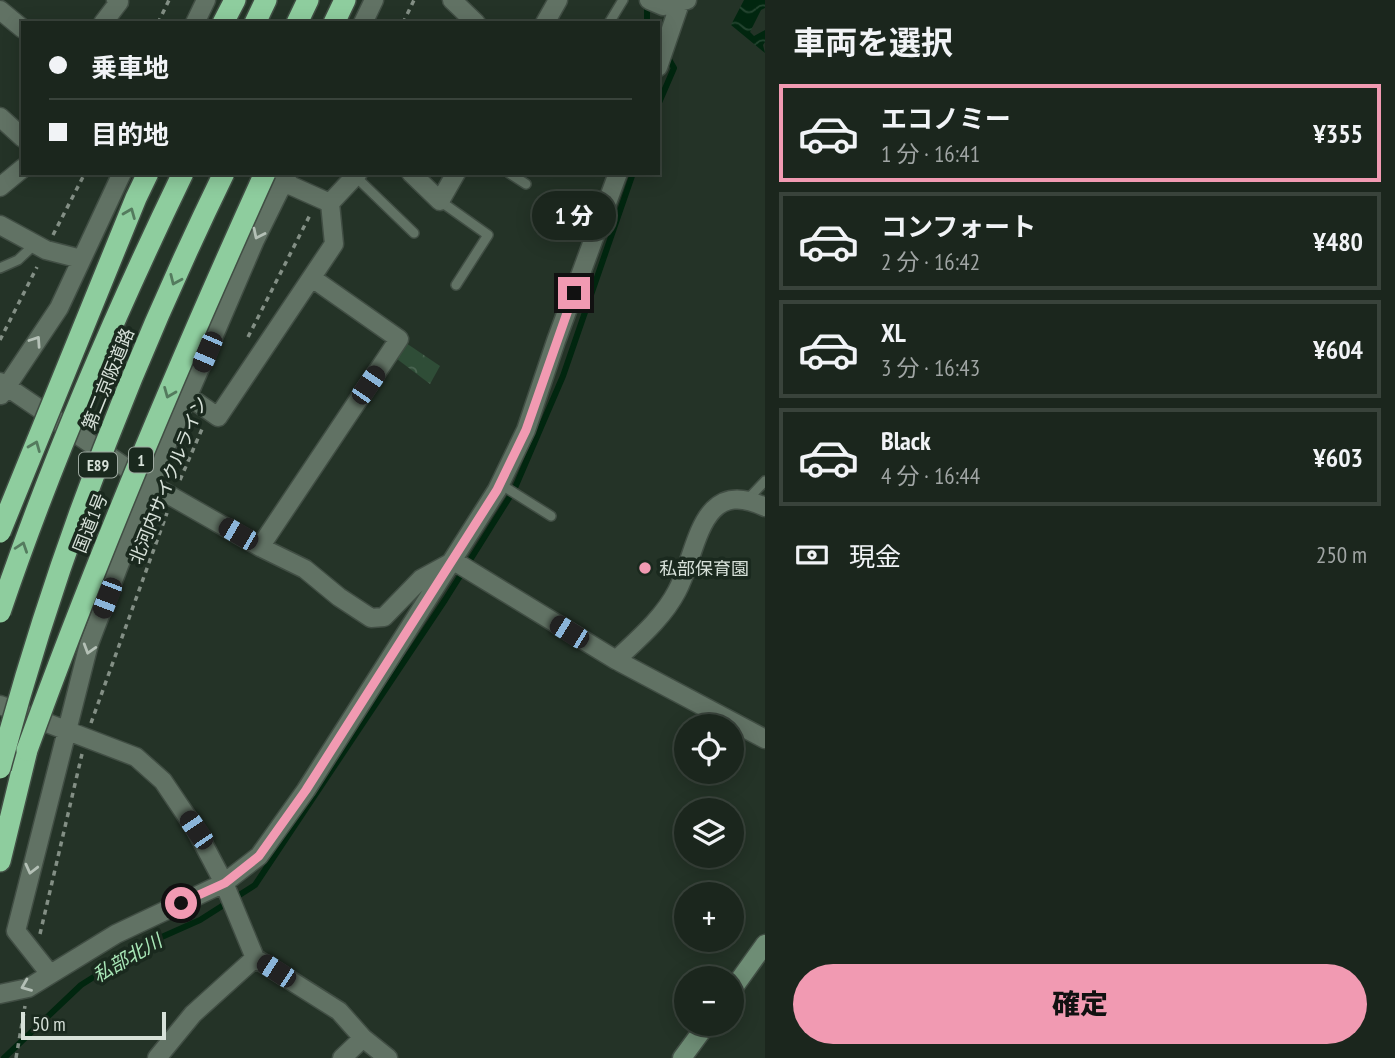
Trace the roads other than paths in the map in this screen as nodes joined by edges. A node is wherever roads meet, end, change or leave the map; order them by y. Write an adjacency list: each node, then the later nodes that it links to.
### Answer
1 (116, 0): 14 (street)
2 (206, 0): 15 (street)
3 (235, 0): 16 (highway)
4 (266, 0): 17 (highway)
5 (309, 0): 18 (highway)
6 (345, 0): 19 (highway)
7 (374, 0): 20 (street)
8 (452, 0): 21 (street)
9 (558, 0): 22 (street)
10 (623, 0): 23 (lane)
11 (649, 0): 12 (street)
12 (683, 1): 25 (street)
13 (0, 10): 24 (street)
14 (105, 21)
15 (196, 21)
16 (224, 21)
17 (256, 21)
18 (298, 21)
19 (335, 21)
20 (364, 21)
21 (474, 21)
22 (546, 21)
23 (610, 21)
24 (21, 27)
25 (660, 62)
26 (0, 117): 27 (street)
27 (21, 136)
28 (21, 170): 41 (street)
29 (121, 175): 47 (street)
30 (147, 175): 58 (highway, one-way to 30, bridge)
31 (182, 175): 61 (highway, 第二京阪道路 / E89, one-way to 31, bridge)
32 (223, 175): 66 (highway, 第二京阪道路 / E89, one-way to 66, bridge)
33 (355, 175): 42 (street)
34 (357, 175): 45 (lane)
35 (413, 175): 43 (street)
36 (455, 175): 43 (street)
37 (512, 175): 40 (lane)
38 (617, 175): 55 (street)
39 (275, 176): 42 (street); 52 (street, one-way to 52); 67 (highway, 国道1号 / 1, one-way to 67, bridge)
40 (526, 184)
41 (0, 187)
42 (324, 200): 49 (street)
43 (440, 201): 50 (lane)
44 (0, 225): 46 (street)
45 (414, 233)
46 (35, 244): 47 (street); 48 (lane)
47 (81, 259): 51 (street, one-way to 47)
48 (0, 268)
49 (312, 278): 52 (street); 59 (street)
50 (456, 285)
51 (2, 389): 54 (street)
52 (188, 396): 54 (street)
53 (765, 481): 56 (lane)
54 (150, 484): 59 (street); 64 (street, one-way to 64)
55 (504, 487): 57 (lane); 60 (street)
56 (757, 503): 62 (street)
57 (551, 516)
58 (0, 532)
59 (260, 547): 60 (street)
60 (454, 561): 62 (street); 68 (street)
61 (0, 612)
62 (616, 660): 65 (street)
63 (0, 705): 64 (street)
64 (67, 729): 68 (street); 72 (street, one-way to 72)
65 (765, 739)
66 (0, 768)
67 (0, 861)
68 (225, 883): 70 (street); 72 (street)
69 (765, 944): 71 (street)
70 (255, 958): 75 (street); 76 (street)
71 (744, 973)
72 (50, 974): 73 (street, one-way to 73)
73 (0, 994)
74 (698, 1036): 79 (street)
75 (363, 1038): 77 (street); 78 (street)
76 (157, 1058)
77 (342, 1058)
78 (387, 1058)
79 (682, 1058)

